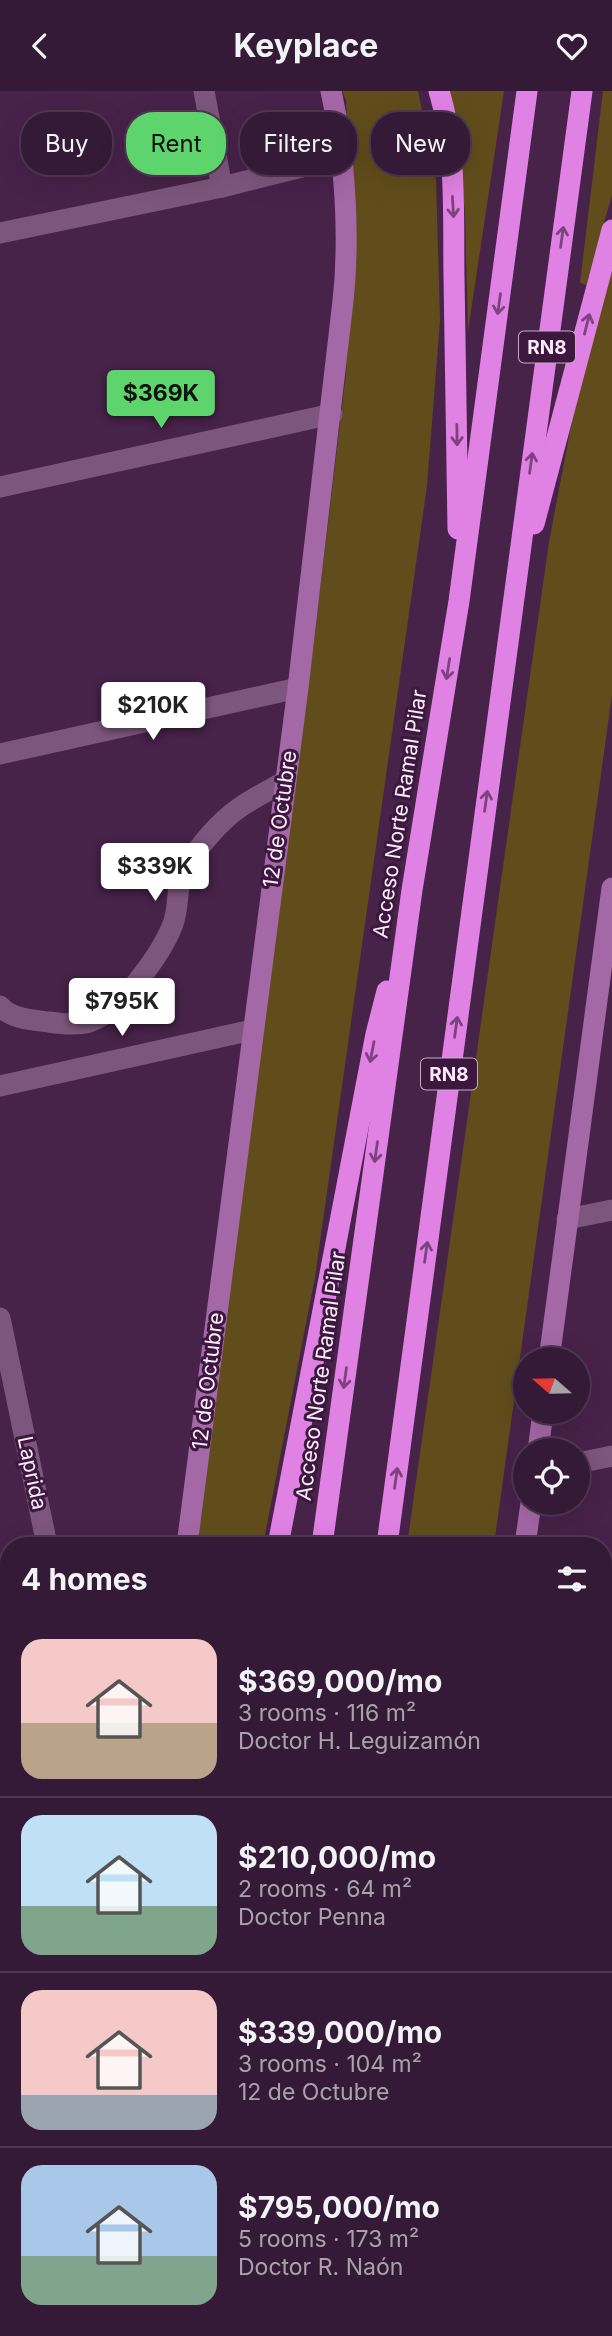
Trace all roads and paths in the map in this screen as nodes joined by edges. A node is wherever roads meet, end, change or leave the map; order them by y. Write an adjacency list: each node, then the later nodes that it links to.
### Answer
1 (204, 91): 9 (street)
2 (331, 91): 6 (street, 12 de Octubre)
3 (439, 91): 14 (highway, one-way to 14)
4 (527, 91): 14 (highway, Acceso Norte Ramal Pilar / RN8, one-way to 14)
5 (582, 91): 15 (highway, RN8, one-way to 5)
6 (334, 112)
7 (270, 175): 9 (street)
8 (343, 175): 12 (street, 12 de Octubre)
9 (222, 187): 11 (street)
10 (612, 230): 15 (highway, one-way to 10)
11 (0, 233)
12 (332, 414): 13 (street); 16 (street, 12 de Octubre)
13 (0, 487)
14 (459, 601): 20 (highway, Acceso Norte Ramal Pilar / RN8, one-way to 20)
15 (512, 603): 36 (highway, RN8, one-way to 15)
16 (298, 688): 17 (street); 18 (street, 12 de Octubre)
17 (0, 754)
18 (285, 781): 22 (street); 23 (street, 12 de Octubre)
19 (612, 887): 21 (street)
20 (412, 890): 34 (highway, one-way to 34); 35 (highway, Acceso Norte Ramal Pilar / RN8, one-way to 35)
21 (607, 957): 26 (street)
22 (0, 1006)
23 (253, 1030): 24 (street); 33 (street, 12 de Octubre)
24 (0, 1086)
25 (612, 1210): 26 (street)
26 (567, 1219): 28 (street)
27 (1, 1330): 32 (street, Laprida)
28 (551, 1347)
29 (612, 1456): 30 (street)
30 (590, 1461)
31 (530, 1515): 37 (street)
32 (45, 1537)
33 (188, 1537)
34 (280, 1537)
35 (323, 1537)
36 (388, 1537)
37 (527, 1537)

